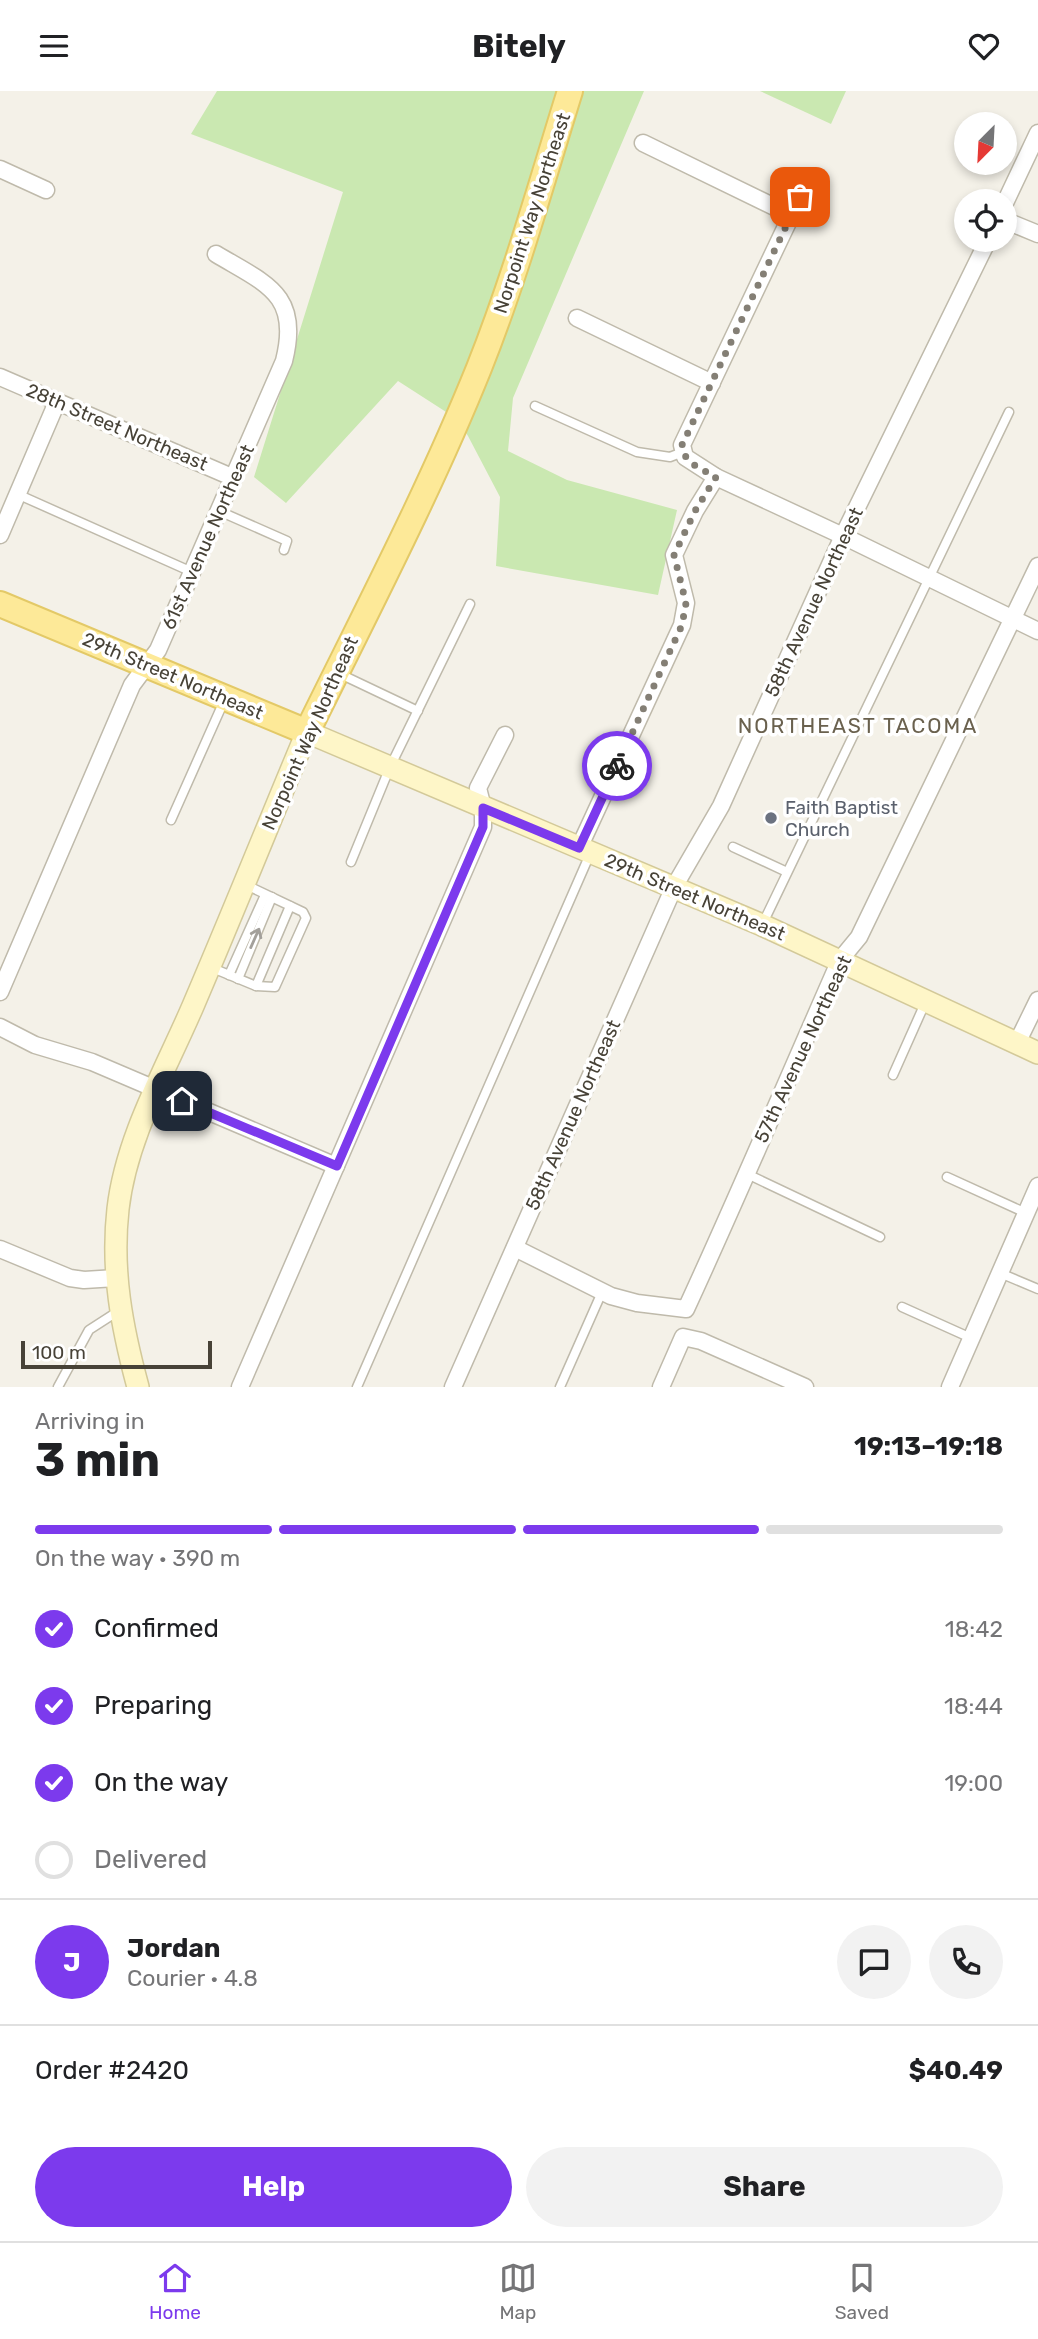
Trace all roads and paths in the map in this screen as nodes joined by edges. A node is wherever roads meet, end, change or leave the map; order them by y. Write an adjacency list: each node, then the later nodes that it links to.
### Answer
1 (570, 91): 35 (main road, Norpoint Way Northeast)
2 (1038, 133): 5 (street)
3 (643, 143): 8 (street)
4 (0, 169): 6 (street)
5 (1012, 189)
6 (46, 190)
7 (800, 197): 8 (street)
8 (791, 215): 15 (street)
9 (1017, 226): 10 (street)
10 (1038, 235)
11 (982, 252): 25 (street, 58th Avenue Northeast)
12 (216, 254): 21 (street, 61st Avenue Northeast)
13 (577, 318): 15 (street)
14 (0, 377): 16 (street, 28th Street Northeast)
15 (712, 383): 19 (street)
16 (57, 402): 21 (street, 28th Street Northeast); 22 (street)
17 (535, 406): 19 (lane)
18 (1009, 412): 29 (lane)
19 (682, 452): 20 (street)
20 (716, 477): 25 (street); 44 (street)
21 (234, 478): 23 (street, 61st Avenue Northeast)
22 (18, 494): 24 (street); 28 (lane)
23 (219, 511): 26 (lane); 28 (street, 61st Avenue Northeast)
24 (0, 535)
25 (844, 536): 29 (street); 48 (street, 58th Avenue Northeast)
26 (284, 550)
27 (1038, 566): 32 (street, 57th Avenue Northeast)
28 (192, 572): 34 (street, 61st Avenue Northeast)
29 (928, 578): 32 (street); 46 (lane)
30 (0, 604): 34 (main road, 29th Street Northeast)
31 (470, 604): 37 (lane)
32 (1013, 619): 33 (street); 52 (street, 57th Avenue Northeast)
33 (1038, 631)
34 (148, 666): 36 (main road, 29th Street Northeast); 55 (street, 61st Avenue Northeast)
35 (336, 672): 37 (lane); 38 (main road, Norpoint Way Northeast)
36 (225, 699): 38 (main road, 29th Street Northeast); 42 (lane)
37 (418, 711): 40 (lane)
38 (307, 732): 40 (street, 29th Street Northeast); 47 (street, Norpoint Way Northeast)
39 (505, 735): 41 (street)
40 (390, 767): 41 (street, 29th Street Northeast); 45 (lane)
41 (483, 808): 44 (street, 29th Street Northeast); 63 (street)
42 (171, 820)
43 (733, 847): 46 (lane)
44 (585, 850): 48 (street, 29th Street Northeast); 81 (lane)
45 (351, 862)
46 (787, 872): 51 (lane)
47 (243, 884): 49 (lane); 53 (street, Norpoint Way Northeast)
48 (674, 887): 51 (street, 29th Street Northeast); 69 (street, 58th Avenue Northeast)
49 (269, 896): 50 (lane); 53 (lane)
50 (290, 906): 54 (lane); 54 (lane)
51 (762, 925): 52 (street, 29th Street Northeast)
52 (840, 960): 57 (street, 29th Street Northeast); 64 (street, 57th Avenue Northeast)
53 (226, 974): 54 (lane); 62 (street, Norpoint Way Northeast)
54 (256, 986)
55 (0, 992)
56 (1038, 1000): 59 (street)
57 (926, 1001): 59 (street, 29th Street Northeast); 61 (lane)
58 (0, 1027): 62 (street)
59 (1017, 1043): 60 (street, 29th Street Northeast)
60 (1038, 1053)
61 (893, 1075)
62 (156, 1090): 63 (street); 72 (street, Norpoint Way Northeast)
63 (337, 1166): 80 (street)
64 (746, 1174): 68 (lane); 74 (street, 57th Avenue Northeast)
65 (947, 1177): 67 (lane)
66 (1038, 1186): 67 (street)
67 (1026, 1213): 71 (street)
68 (880, 1237)
69 (515, 1248): 74 (street); 82 (street, 58th Avenue Northeast)
70 (0, 1249): 72 (street)
71 (1000, 1273): 73 (lane); 77 (street)
72 (116, 1278): 76 (street, Norpoint Way Northeast)
73 (1038, 1289)
74 (602, 1292): 83 (lane)
75 (902, 1307): 77 (lane)
76 (120, 1310): 78 (lane); 79 (street, Norpoint Way Northeast)
77 (971, 1338): 86 (street)
78 (58, 1387)
79 (138, 1387)
80 (240, 1387)
81 (357, 1387)
82 (453, 1387)
83 (560, 1387)
84 (661, 1387): 85 (street)
85 (805, 1387)
86 (950, 1387)

